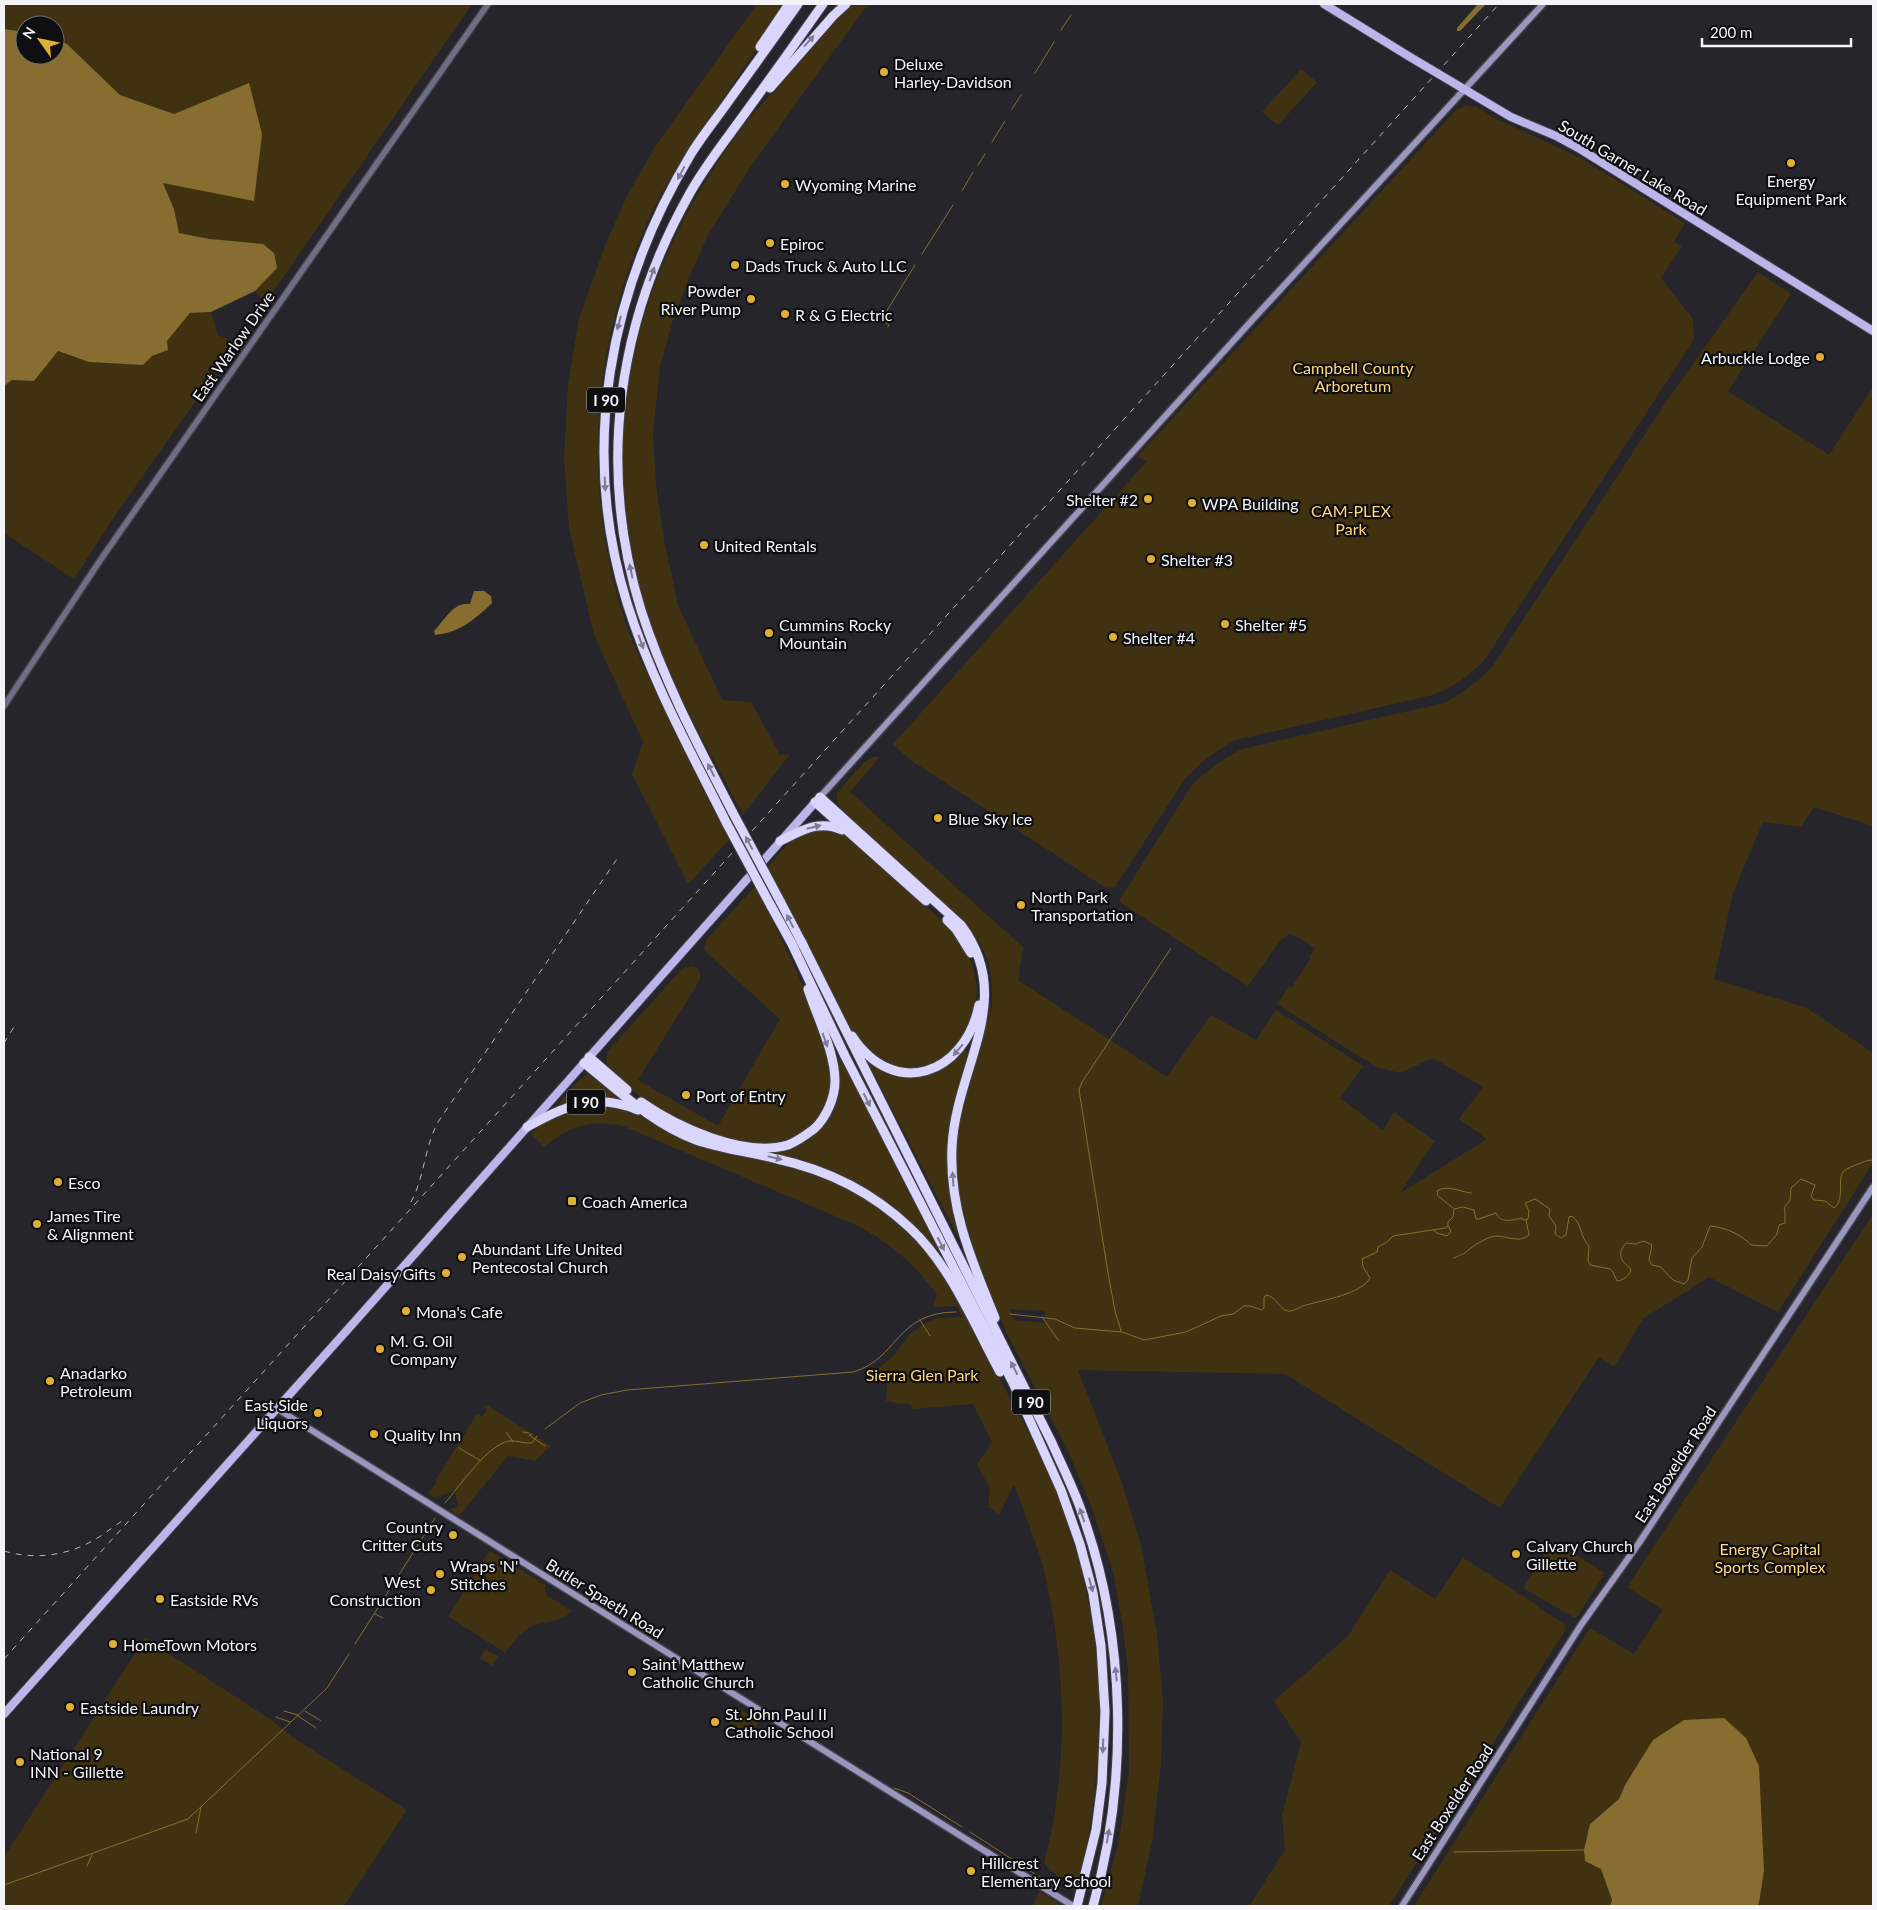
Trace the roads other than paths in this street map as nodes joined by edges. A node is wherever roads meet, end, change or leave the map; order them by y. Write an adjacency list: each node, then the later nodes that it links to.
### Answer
1 (488, 4): 12 (street, East Warlow Drive)
2 (789, 4): 10 (highway, I 90)
3 (798, 4): 10 (highway, I 90)
4 (823, 4): 9 (highway, I 90)
5 (846, 4): 9 (highway, I 90, one-way to 5)
6 (1324, 4): 8 (main road, South Garner Lake Road)
7 (1543, 4): 8 (main road)
8 (1465, 90): 11 (main road, South Garner Lake Road); 13 (main road)
9 (722, 146): 16 (highway, I 90, one-way to 9, bridge)
10 (693, 151): 16 (highway, I 90, one-way to 16, bridge)
11 (1873, 331)
12 (4, 706)
13 (818, 799): 14 (highway); 15 (main road); 22 (highway, I 90, one-way to 13)
14 (849, 833): 15 (highway, one-way to 14); 17 (highway, I 90, one-way to 17)
15 (780, 841): 18 (main road)
16 (776, 903): 17 (highway, I 90)
17 (796, 943): 18 (highway, one-way to 18); 22 (highway, I 90); 24 (highway, I 90, one-way to 24)
18 (587, 1060): 19 (highway, I 90); 20 (main road)
19 (648, 1114): 20 (highway, I 90); 24 (highway, I 90, one-way to 24)
20 (527, 1126): 23 (main road)
21 (1873, 1187): 29 (main road, East Boxelder Road)
22 (1001, 1342): 26 (highway, I 90, one-way to 22)
23 (276, 1408): 25 (main road); 27 (main road, Butler Spaeth Road)
24 (1049, 1461): 28 (highway, I 90, one-way to 28)
25 (4, 1714)
26 (1094, 1903)
27 (1073, 1906)
28 (1077, 1906)
29 (1402, 1906)

